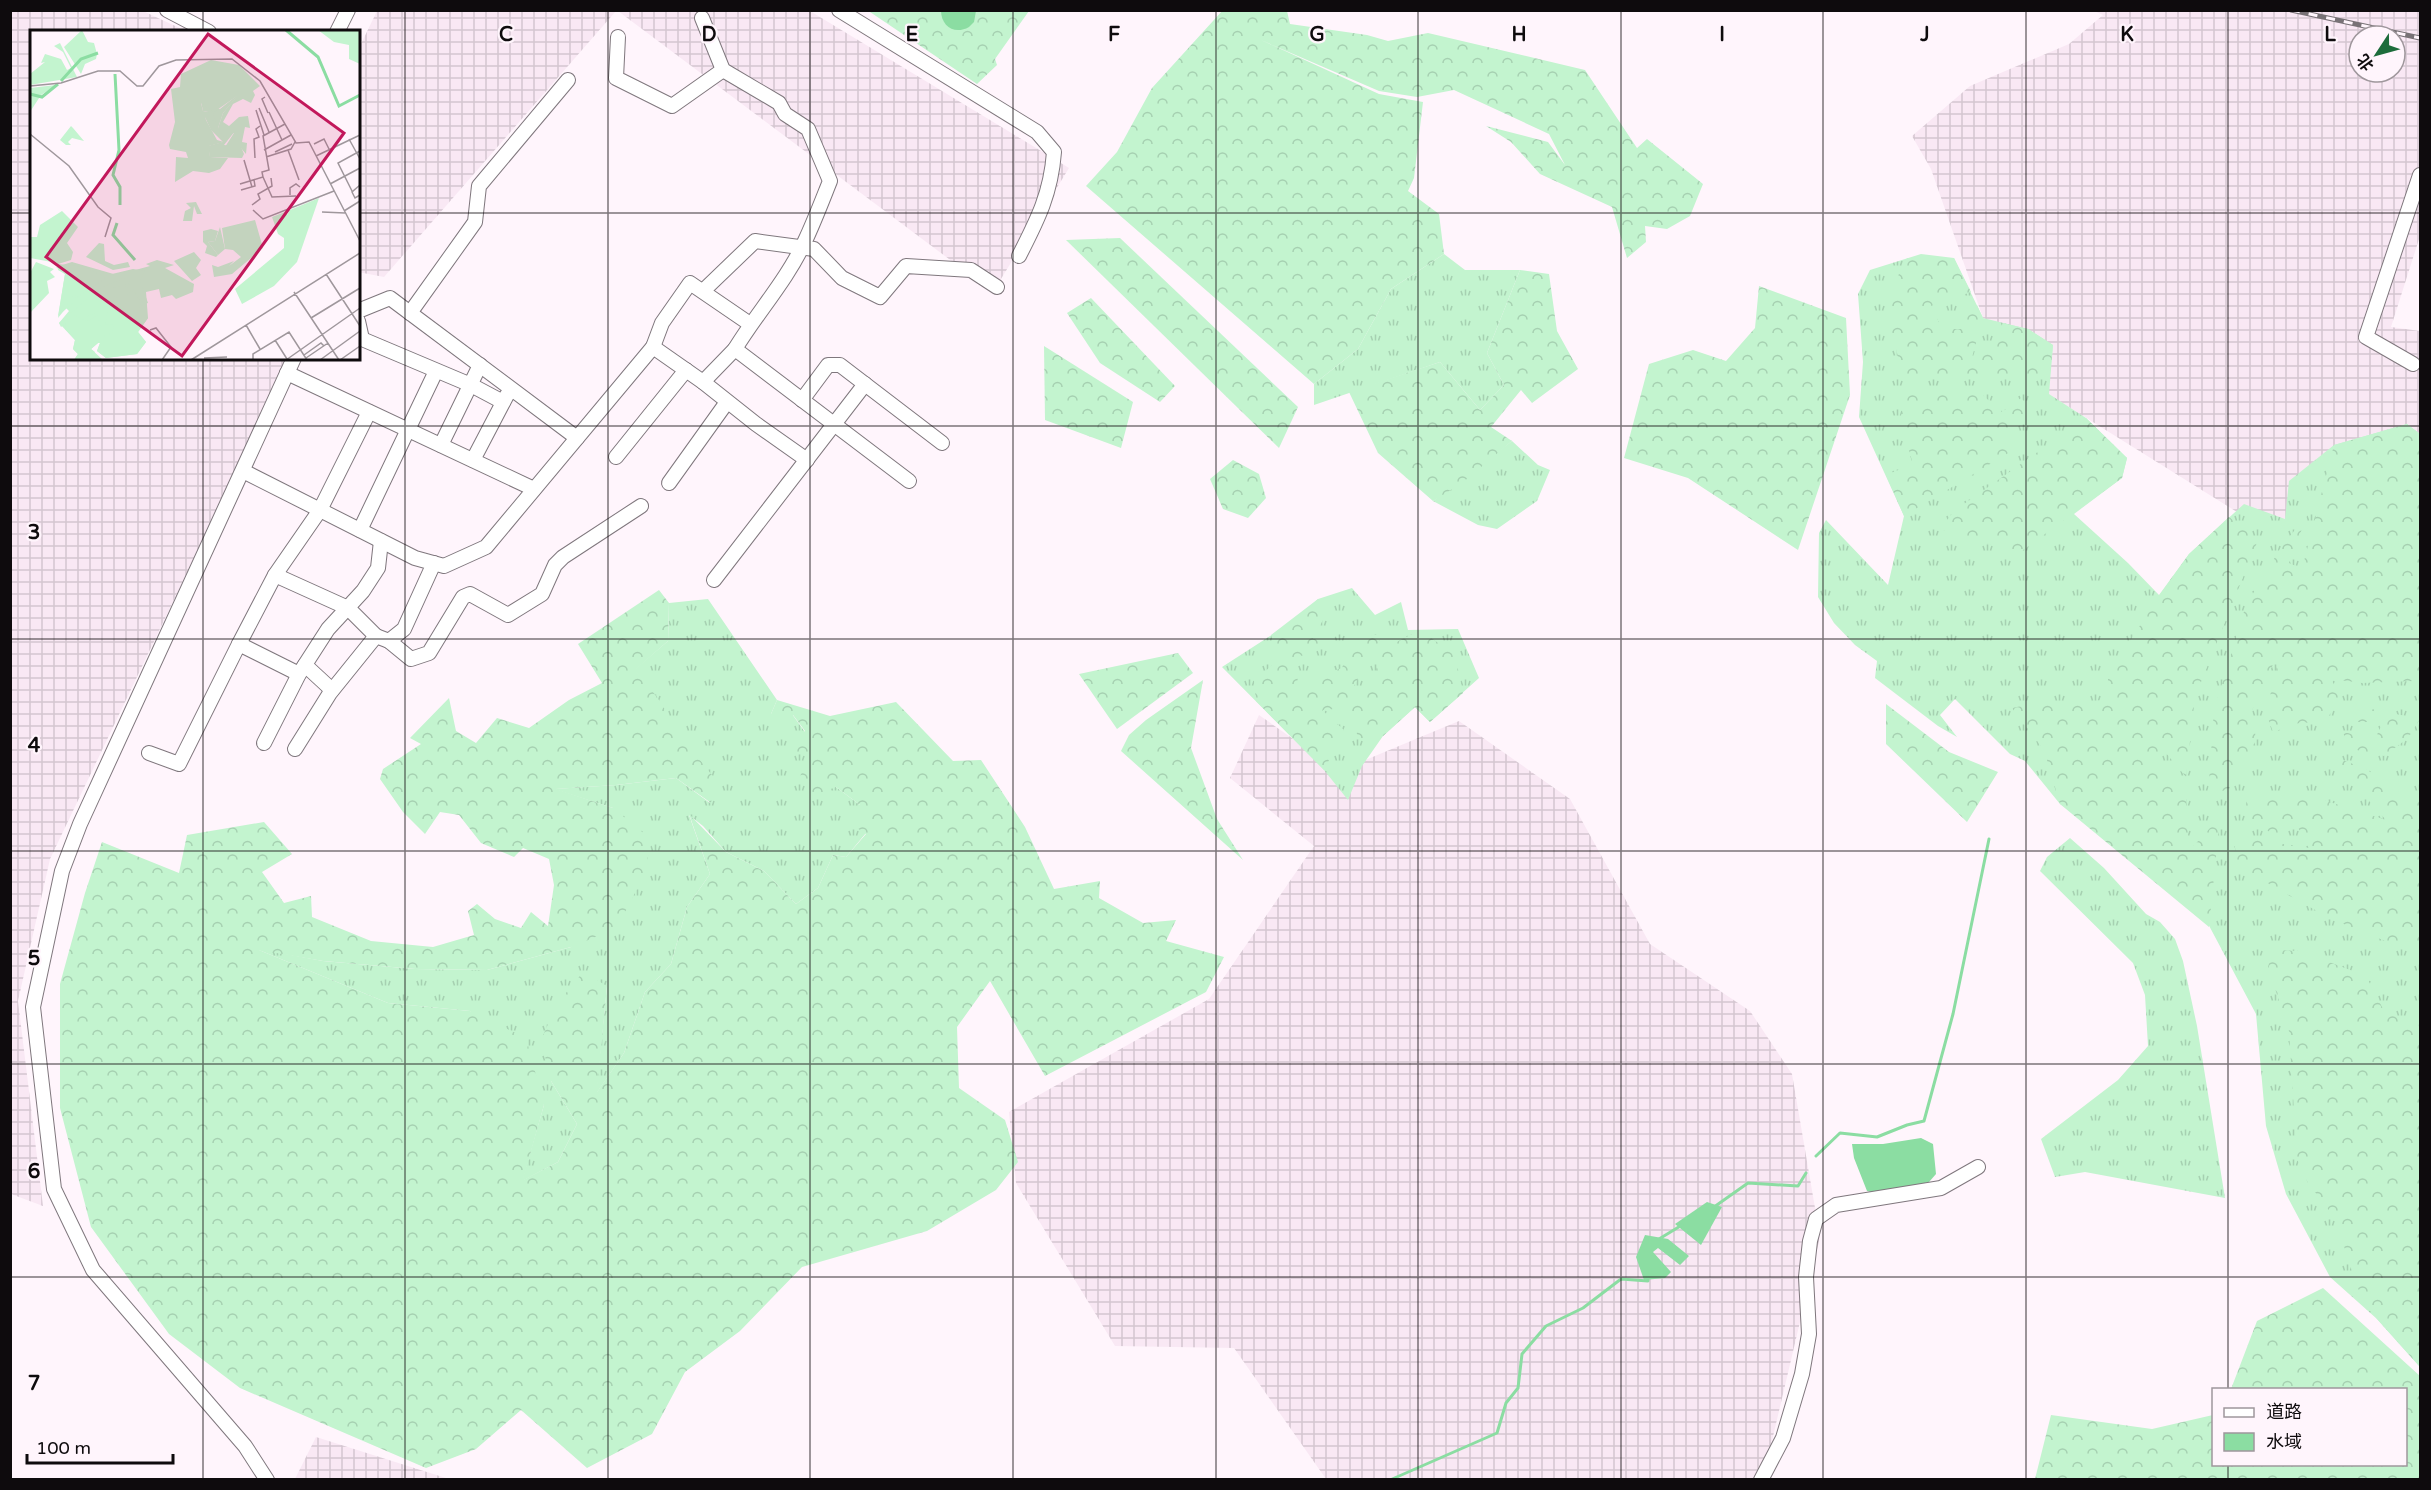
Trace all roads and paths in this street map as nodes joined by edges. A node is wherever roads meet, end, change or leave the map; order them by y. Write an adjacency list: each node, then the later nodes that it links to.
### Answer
1 (167, 10): 5 (street)
2 (348, 10): 6 (street)
3 (839, 10): 12 (street)
4 (702, 18): 8 (street)
5 (193, 28)
6 (338, 30)
7 (618, 37): 8 (street)
8 (723, 70): 11 (street)
9 (568, 80): 16 (street)
10 (2421, 175): 22 (street)
11 (802, 247): 13 (street); 14 (street); 17 (street)
12 (1019, 256)
13 (997, 287)
14 (703, 291): 17 (street); 19 (street)
15 (360, 310): 16 (street)
16 (410, 312): 23 (street)
17 (750, 324): 20 (street)
18 (360, 330): 25 (street)
19 (652, 347): 24 (street); 37 (street)
20 (735, 349): 27 (street); 31 (street)
21 (293, 360): 26 (street)
22 (2413, 364)
23 (480, 366): 29 (street); 30 (street)
24 (686, 370): 27 (street); 40 (street)
25 (436, 371): 29 (street); 36 (street)
26 (288, 373): 34 (street); 43 (street)
27 (703, 382): 33 (street)
28 (864, 384): 31 (street); 35 (street); 38 (street)
29 (471, 385): 32 (street); 39 (street)
30 (510, 388): 32 (street); 37 (street)
31 (802, 400): 35 (street)
32 (503, 402): 41 (street)
33 (727, 402): 42 (street); 45 (street)
34 (369, 411): 36 (street); 48 (street)
35 (835, 425): 42 (street); 44 (street)
36 (410, 430): 39 (street); 49 (street)
37 (577, 438): 46 (street)
38 (942, 443)
39 (441, 445): 41 (street)
40 (616, 457)
41 (473, 460): 46 (street)
42 (807, 460): 53 (street)
43 (243, 471): 48 (street); 63 (street)
44 (909, 481)
45 (669, 483)
46 (534, 489): 51 (street)
47 (642, 506): 55 (street)
48 (320, 510): 49 (street); 52 (street)
49 (360, 530): 50 (street)
50 (381, 541): 51 (street); 54 (street)
51 (434, 563): 55 (street)
52 (275, 575): 54 (street); 56 (street)
53 (714, 580)
54 (348, 608): 55 (street); 57 (street)
55 (382, 638): 58 (street)
56 (238, 644): 57 (street); 61 (street)
57 (302, 670): 58 (street); 59 (street)
58 (332, 690): 60 (street)
59 (264, 743)
60 (295, 749)
61 (149, 753)
62 (1978, 1167): 64 (street)
63 (267, 1479)
64 (1761, 1479)

